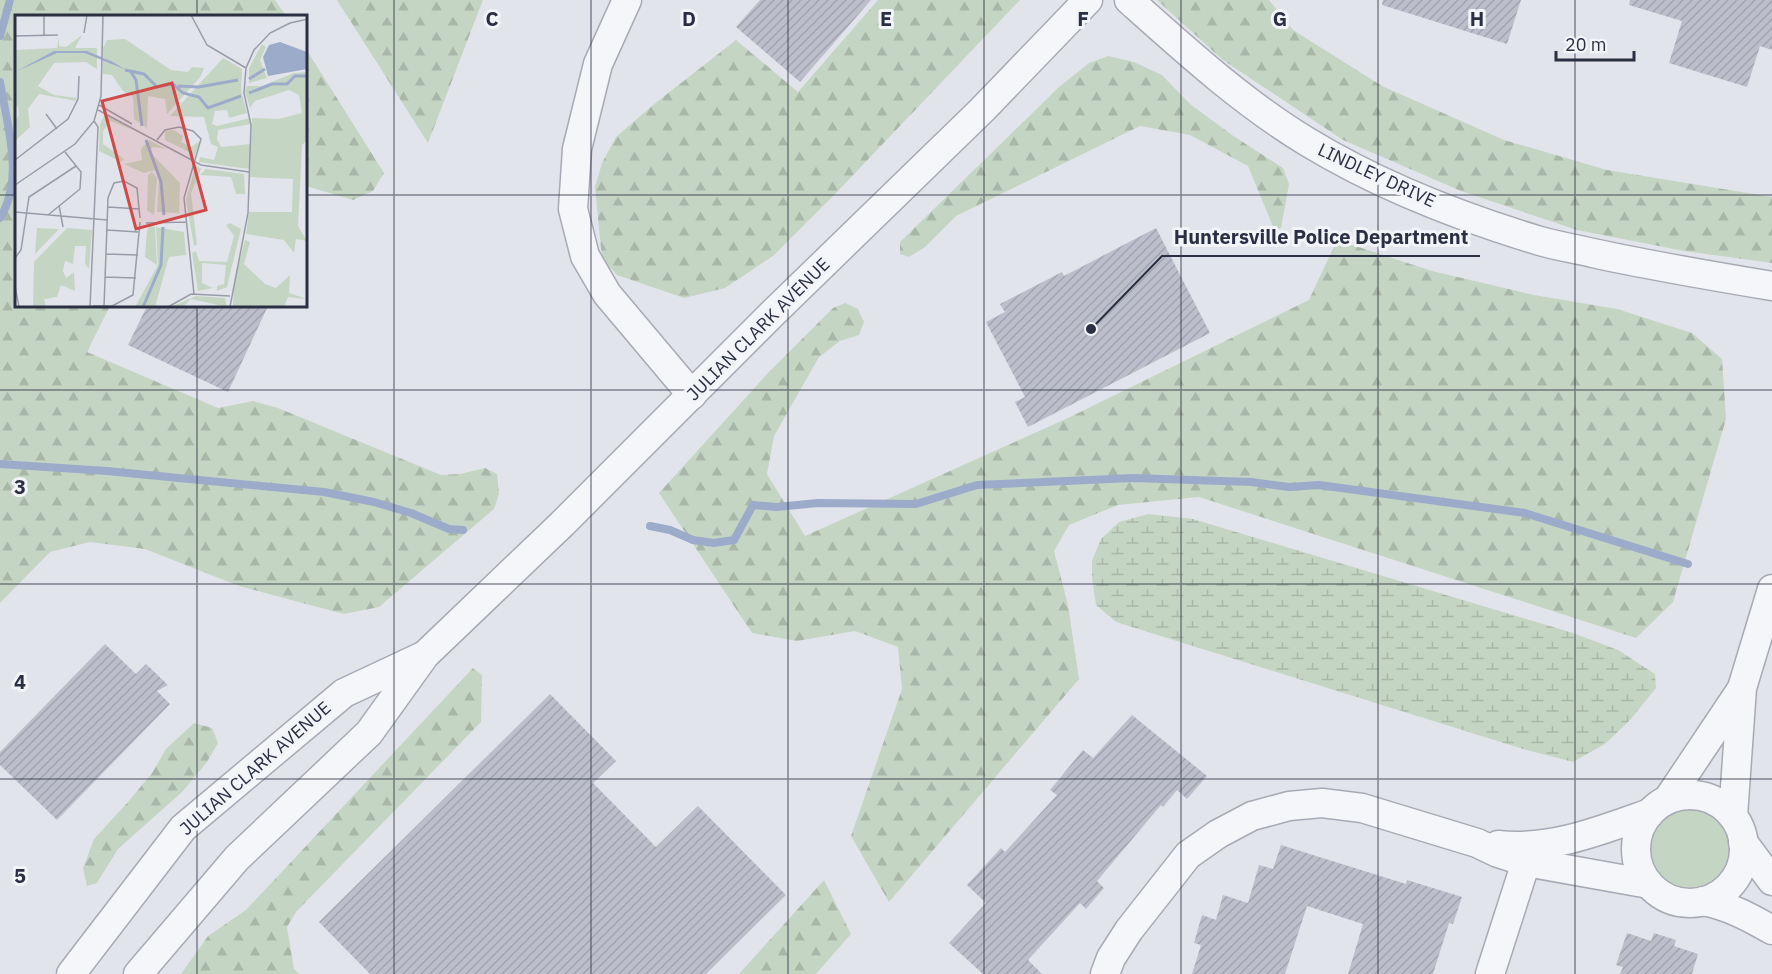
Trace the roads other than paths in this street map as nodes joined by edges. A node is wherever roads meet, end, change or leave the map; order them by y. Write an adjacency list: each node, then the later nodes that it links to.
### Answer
1 (627, 0): 5 (street)
2 (1088, 0): 5 (street, JULIAN CLARK AVENUE)
3 (1129, 0): 4 (street, LINDLEY DRIVE)
4 (1772, 286)
5 (692, 395): 7 (street, JULIAN CLARK AVENUE)
6 (1772, 589): 8 (street)
7 (425, 655): 18 (street, JULIAN CLARK AVENUE); 19 (street, JULIAN CLARK AVENUE)
8 (1742, 688): 9 (street); 10 (street)
9 (1659, 806): 10 (street); 12 (street); 15 (street)
10 (1733, 816): 11 (street)
11 (1743, 842): 14 (street); 16 (street)
12 (1477, 843): 13 (street); 20 (street)
13 (1526, 862): 15 (street); 21 (street)
14 (1772, 881)
15 (1649, 884): 16 (street)
16 (1702, 901): 17 (street)
17 (1772, 930)
18 (70, 974)
19 (138, 974)
20 (1105, 974)
21 (1490, 974)

